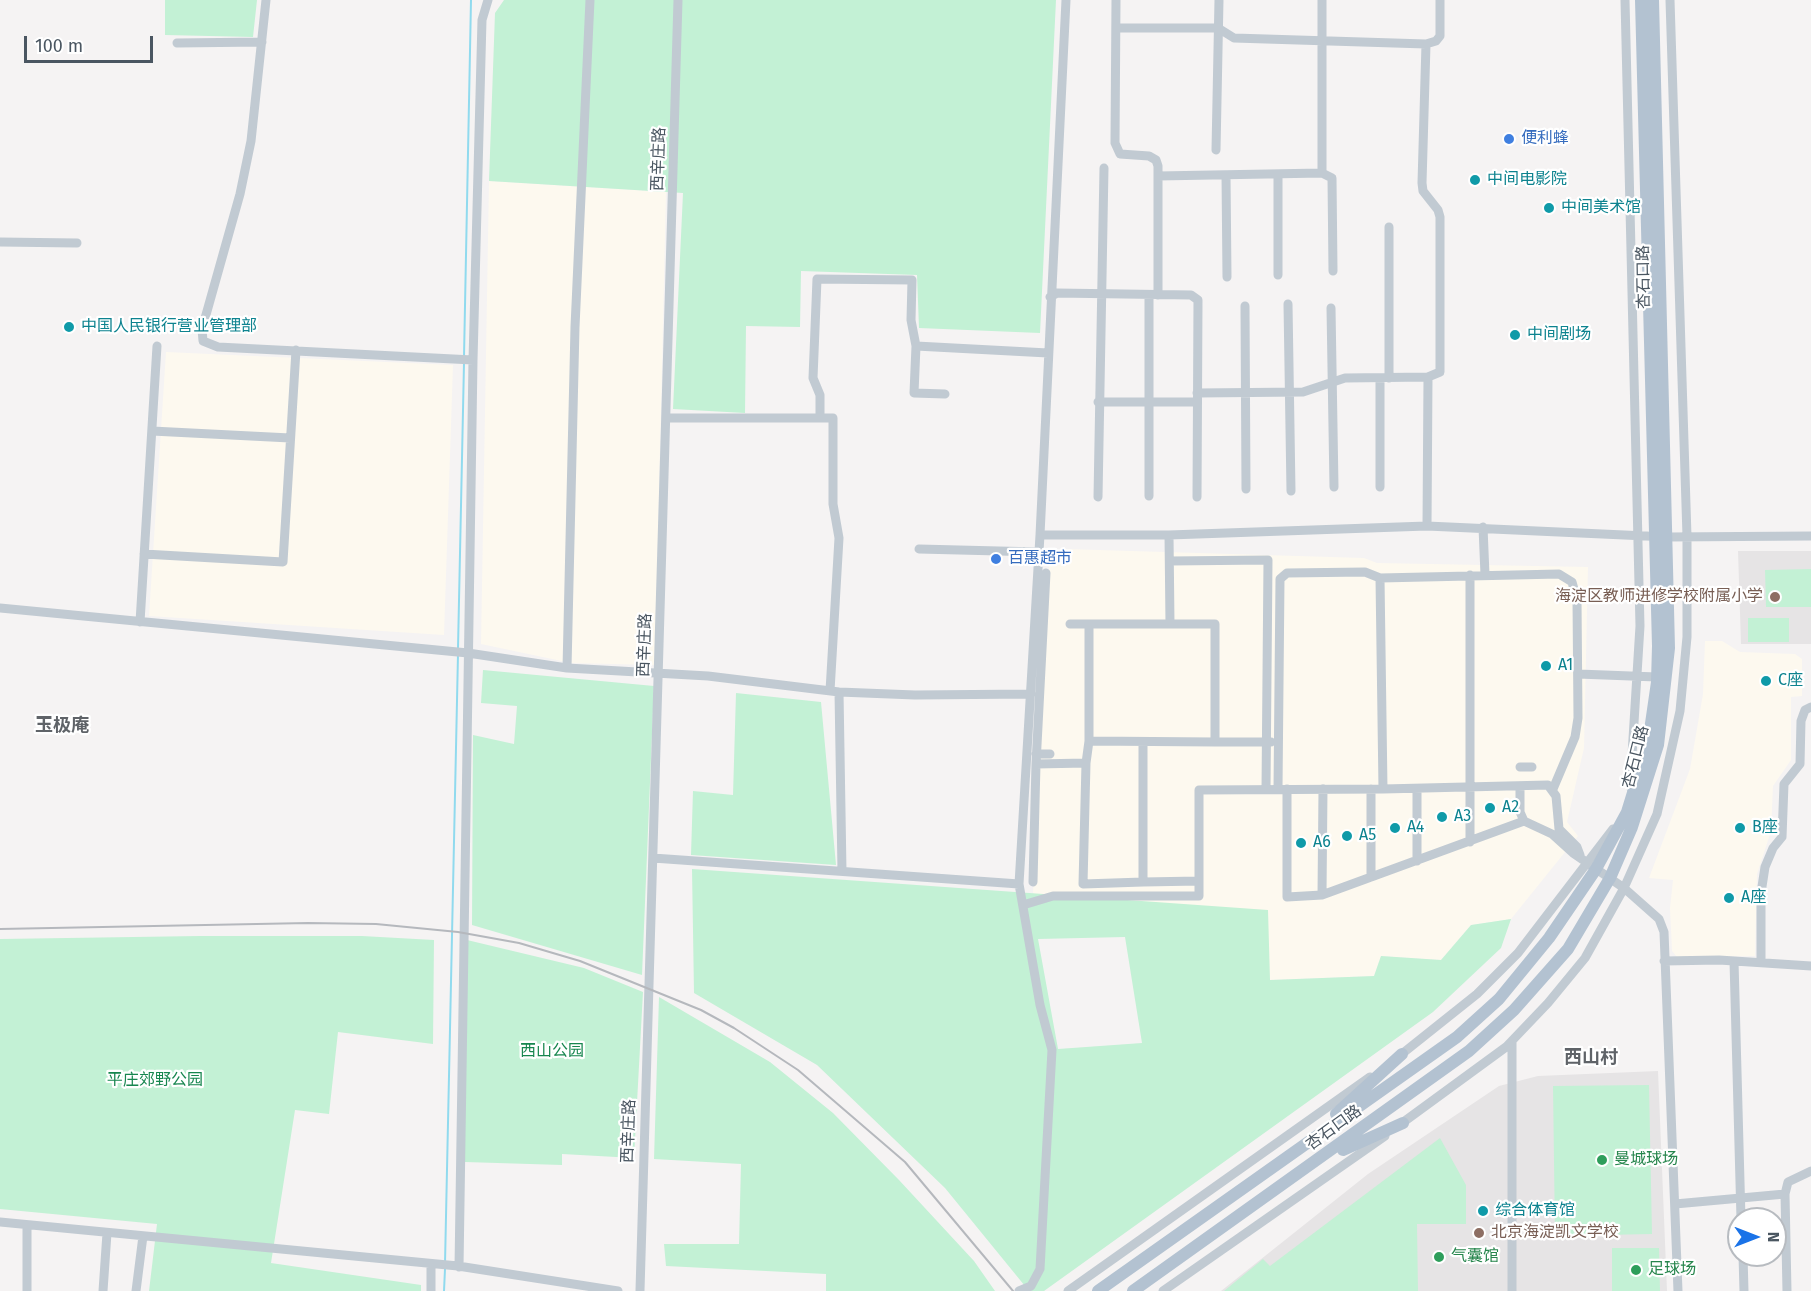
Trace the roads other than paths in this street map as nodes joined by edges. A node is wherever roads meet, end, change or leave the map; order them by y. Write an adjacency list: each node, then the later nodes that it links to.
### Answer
1 (266, 0): 17 (street)
2 (488, 0): 44 (street)
3 (590, 0): 86 (street)
4 (678, 0): 54 (street, 西辛庄路)
5 (1066, 0): 34 (street)
6 (1116, 0): 14 (street)
7 (1219, 0): 15 (street)
8 (1322, 0): 16 (street)
9 (1440, 0): 19 (street)
10 (1625, 0): 66 (street, 杏石口路)
11 (1641, 0): 36 (main road, 杏石口路)
12 (1653, 0): 36 (main road, 杏石口路)
13 (1670, 0): 39 (street, 杏石口路)
14 (1116, 28): 15 (street); 25 (street)
15 (1218, 28): 16 (street); 20 (street)
16 (1322, 39): 19 (street); 22 (street)
17 (262, 42): 18 (street); 42 (street)
18 (177, 43)
19 (1426, 44): 45 (street)
20 (1216, 150)
21 (1104, 168): 32 (street)
22 (1322, 173): 23 (street); 29 (street)
23 (1278, 174): 24 (street); 30 (street)
24 (1226, 175): 25 (street); 31 (street)
25 (1158, 176): 33 (street)
26 (1389, 227): 46 (street)
27 (0, 242): 28 (street)
28 (77, 243)
29 (1333, 270)
30 (1278, 275)
31 (1227, 277)
32 (1101, 295): 33 (street); 34 (street); 52 (street)
33 (1154, 295): 51 (street); 62 (street)
34 (1050, 297): 43 (street)
35 (1288, 304): 48 (street)
36 (1655, 305): 39 (street); 69 (main road, 杏石口路)
37 (1245, 306): 49 (street)
38 (1331, 308): 47 (street)
39 (1679, 309): 70 (street, 杏石口路)
40 (157, 346): 55 (street)
41 (916, 346): 43 (street); 50 (street); 53 (street)
42 (296, 350): 44 (street); 56 (street)
43 (1048, 353): 67 (street)
44 (473, 360): 85 (street)
45 (1428, 377): 46 (street); 64 (street)
46 (1385, 378): 47 (street); 57 (street)
47 (1331, 383): 48 (street); 58 (street)
48 (1291, 392): 49 (street); 60 (street)
49 (1245, 393): 51 (street); 59 (street)
50 (945, 394)
51 (1197, 398): 52 (street); 63 (street)
52 (1098, 402): 61 (street)
53 (820, 417): 54 (street); 91 (street)
54 (666, 418): 87 (street, 西辛庄路)
55 (152, 431): 56 (street); 74 (street)
56 (290, 438): 74 (street)
57 (1380, 486)
58 (1334, 487)
59 (1246, 489)
60 (1292, 491)
61 (1098, 496)
62 (1149, 496)
63 (1197, 497)
64 (1427, 526): 65 (street); 68 (street)
65 (1483, 527): 66 (street); 78 (street)
66 (1638, 534): 69 (street); 89 (street, 杏石口路)
67 (1040, 535): 68 (street); 73 (street)
68 (1169, 535): 75 (street)
69 (1662, 536): 70 (street); 90 (main road, 杏石口路); 122 (main road, 杏石口路)
70 (1687, 536): 71 (street); 127 (street, 杏石口路)
71 (1811, 536)
72 (919, 549): 73 (street)
73 (1039, 552): 92 (street)
74 (144, 554): 81 (street)
75 (1170, 561): 84 (street); 97 (street)
76 (1046, 573): 100 (street)
77 (1470, 575): 78 (street); 79 (street); 105 (street)
78 (1485, 575): 88 (street)
79 (1380, 578): 98 (street); 110 (street)
80 (0, 608): 81 (street)
81 (140, 622): 85 (street)
82 (1070, 624): 83 (street)
83 (1089, 624): 84 (street); 94 (street)
84 (1170, 624): 96 (street)
85 (468, 653): 86 (street); 149 (street)
86 (567, 668): 87 (street)
87 (659, 674): 91 (street); 117 (street, 西辛庄路)
88 (1578, 675): 89 (street); 112 (street)
89 (1638, 675): 90 (street); 113 (street, 杏石口路)
90 (1657, 677): 113 (main road, 杏石口路)
91 (834, 692): 92 (street); 120 (street)
92 (1030, 694): 126 (street)
93 (1811, 707): 132 (street)
94 (1089, 741): 95 (street); 101 (street)
95 (1143, 742): 96 (street); 125 (street)
96 (1215, 742): 97 (street)
97 (1267, 742): 98 (street); 106 (street)
98 (1279, 742): 107 (street)
99 (1050, 754): 100 (street)
100 (1036, 759): 101 (street); 124 (street)
101 (1086, 763): 125 (street)
102 (1520, 767): 103 (street)
103 (1532, 767)
104 (1520, 786): 105 (street); 112 (street); 114 (street)
105 (1470, 788): 111 (street); 115 (street)
106 (1266, 789): 107 (street); 123 (street)
107 (1283, 789): 108 (street); 128 (street)
108 (1323, 789): 109 (street); 128 (street)
109 (1371, 789): 110 (street); 121 (street)
110 (1383, 789): 111 (street)
111 (1417, 789): 118 (street)
112 (1553, 789): 116 (street)
113 (1627, 812): 119 (main road, 杏石口路)
114 (1524, 821): 115 (street); 116 (street)
115 (1470, 842): 118 (street)
116 (1580, 855): 119 (street)
117 (653, 858): 120 (street); 156 (street, 西辛庄路)
118 (1417, 861): 121 (street)
119 (1592, 866): 122 (street); 135 (street); 137 (main road, 杏石口路)
120 (842, 871): 126 (street)
121 (1371, 877): 128 (street)
122 (1610, 879): 127 (street); 138 (main road, 杏石口路)
123 (1199, 881): 125 (street); 129 (street)
124 (1033, 882)
125 (1143, 882)
126 (1019, 884): 129 (street)
127 (1624, 888): 130 (street); 134 (street, 杏石口路)
128 (1322, 895)
129 (1023, 905): 157 (street)
130 (1664, 961): 131 (street); 142 (street)
131 (1734, 961): 132 (street); 141 (street)
132 (1761, 962): 133 (street)
133 (1811, 966)
134 (1512, 1041): 136 (street, 杏石口路); 162 (street)
135 (1402, 1054): 137 (main road); 158 (street)
136 (1403, 1123): 138 (main road); 161 (street, 杏石口路)
137 (1295, 1150): 159 (main road, 杏石口路)
138 (1320, 1160): 160 (main road, 杏石口路)
139 (1811, 1171): 140 (street)
140 (1785, 1194): 141 (street); 165 (street)
141 (1740, 1200): 142 (street); 143 (street)
142 (1675, 1204): 163 (street)
143 (1740, 1207)
144 (0, 1222): 145 (street)
145 (27, 1225): 146 (street); 151 (street)
146 (106, 1233): 147 (street); 152 (street)
147 (143, 1236): 148 (street); 153 (street)
148 (432, 1266): 149 (street); 154 (street)
149 (458, 1266): 155 (street)
150 (1743, 1267): 164 (street)
151 (27, 1291)
152 (103, 1291)
153 (136, 1291)
154 (431, 1291)
155 (618, 1291)
156 (640, 1291)
157 (1019, 1291)
158 (1068, 1291)
159 (1098, 1291)
160 (1133, 1291)
161 (1163, 1291)
162 (1512, 1291)
163 (1678, 1291)
164 (1744, 1291)
165 (1787, 1291)

